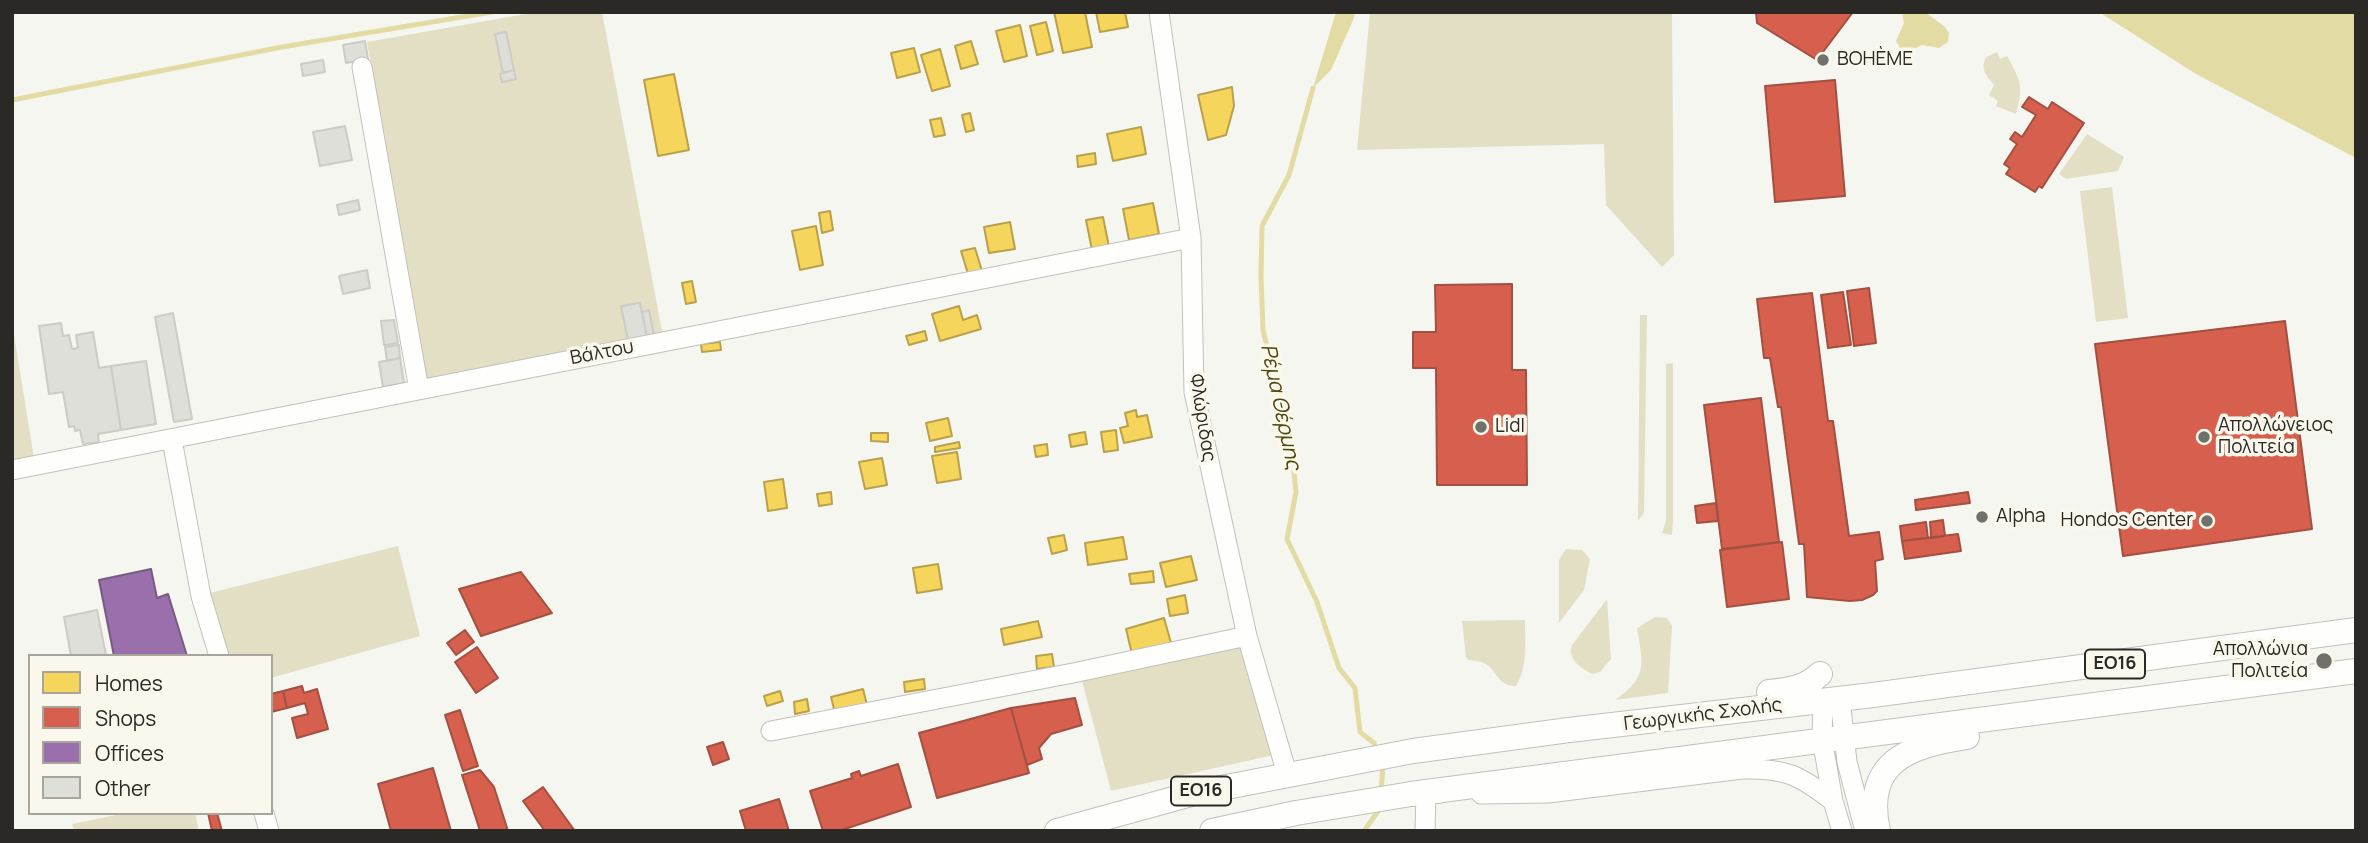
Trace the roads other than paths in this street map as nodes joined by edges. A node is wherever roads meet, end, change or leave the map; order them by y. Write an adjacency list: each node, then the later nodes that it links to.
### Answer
1 (1160, 12): 3 (street, Φλώριδας)
2 (362, 67): 4 (street)
3 (1191, 237): 4 (street, Βάλτου); 8 (street, Φλώριδας)
4 (419, 390): 5 (street, Βάλτου)
5 (172, 440): 6 (street, Βάλτου); 9 (street)
6 (12, 470)
7 (2356, 630): 14 (main road, Γεωργικής Σχολής / ΕΟ16)
8 (1247, 636): 15 (street); 16 (street, Φλώριδας)
9 (218, 654)
10 (2356, 671): 12 (main road, Γεωργικής Σχολής / ΕΟ16)
11 (1820, 674): 13 (main road)
12 (2189, 693): 14 (main road, Γεωργικής Σχολής / ΕΟ16); 24 (main road)
13 (1674, 719): 14 (main road, Γεωργικής Σχολής / ΕΟ16); 16 (main road, Γεωργικής Σχολής / ΕΟ16)
14 (1834, 719): 17 (main road, Γεωργικής Σχολής / ΕΟ16); 18 (street); 23 (street)
15 (771, 732)
16 (1287, 774): 19 (main road, Γεωργικής Σχολής / ΕΟ16)
17 (1419, 794): 18 (street); 20 (main road, Γεωργικής Σχολής / ΕΟ16); 21 (street)
18 (1833, 802): 22 (street)
19 (1056, 831)
20 (1212, 831)
21 (1425, 831)
22 (1842, 831)
23 (1865, 831)
24 (1878, 831)

